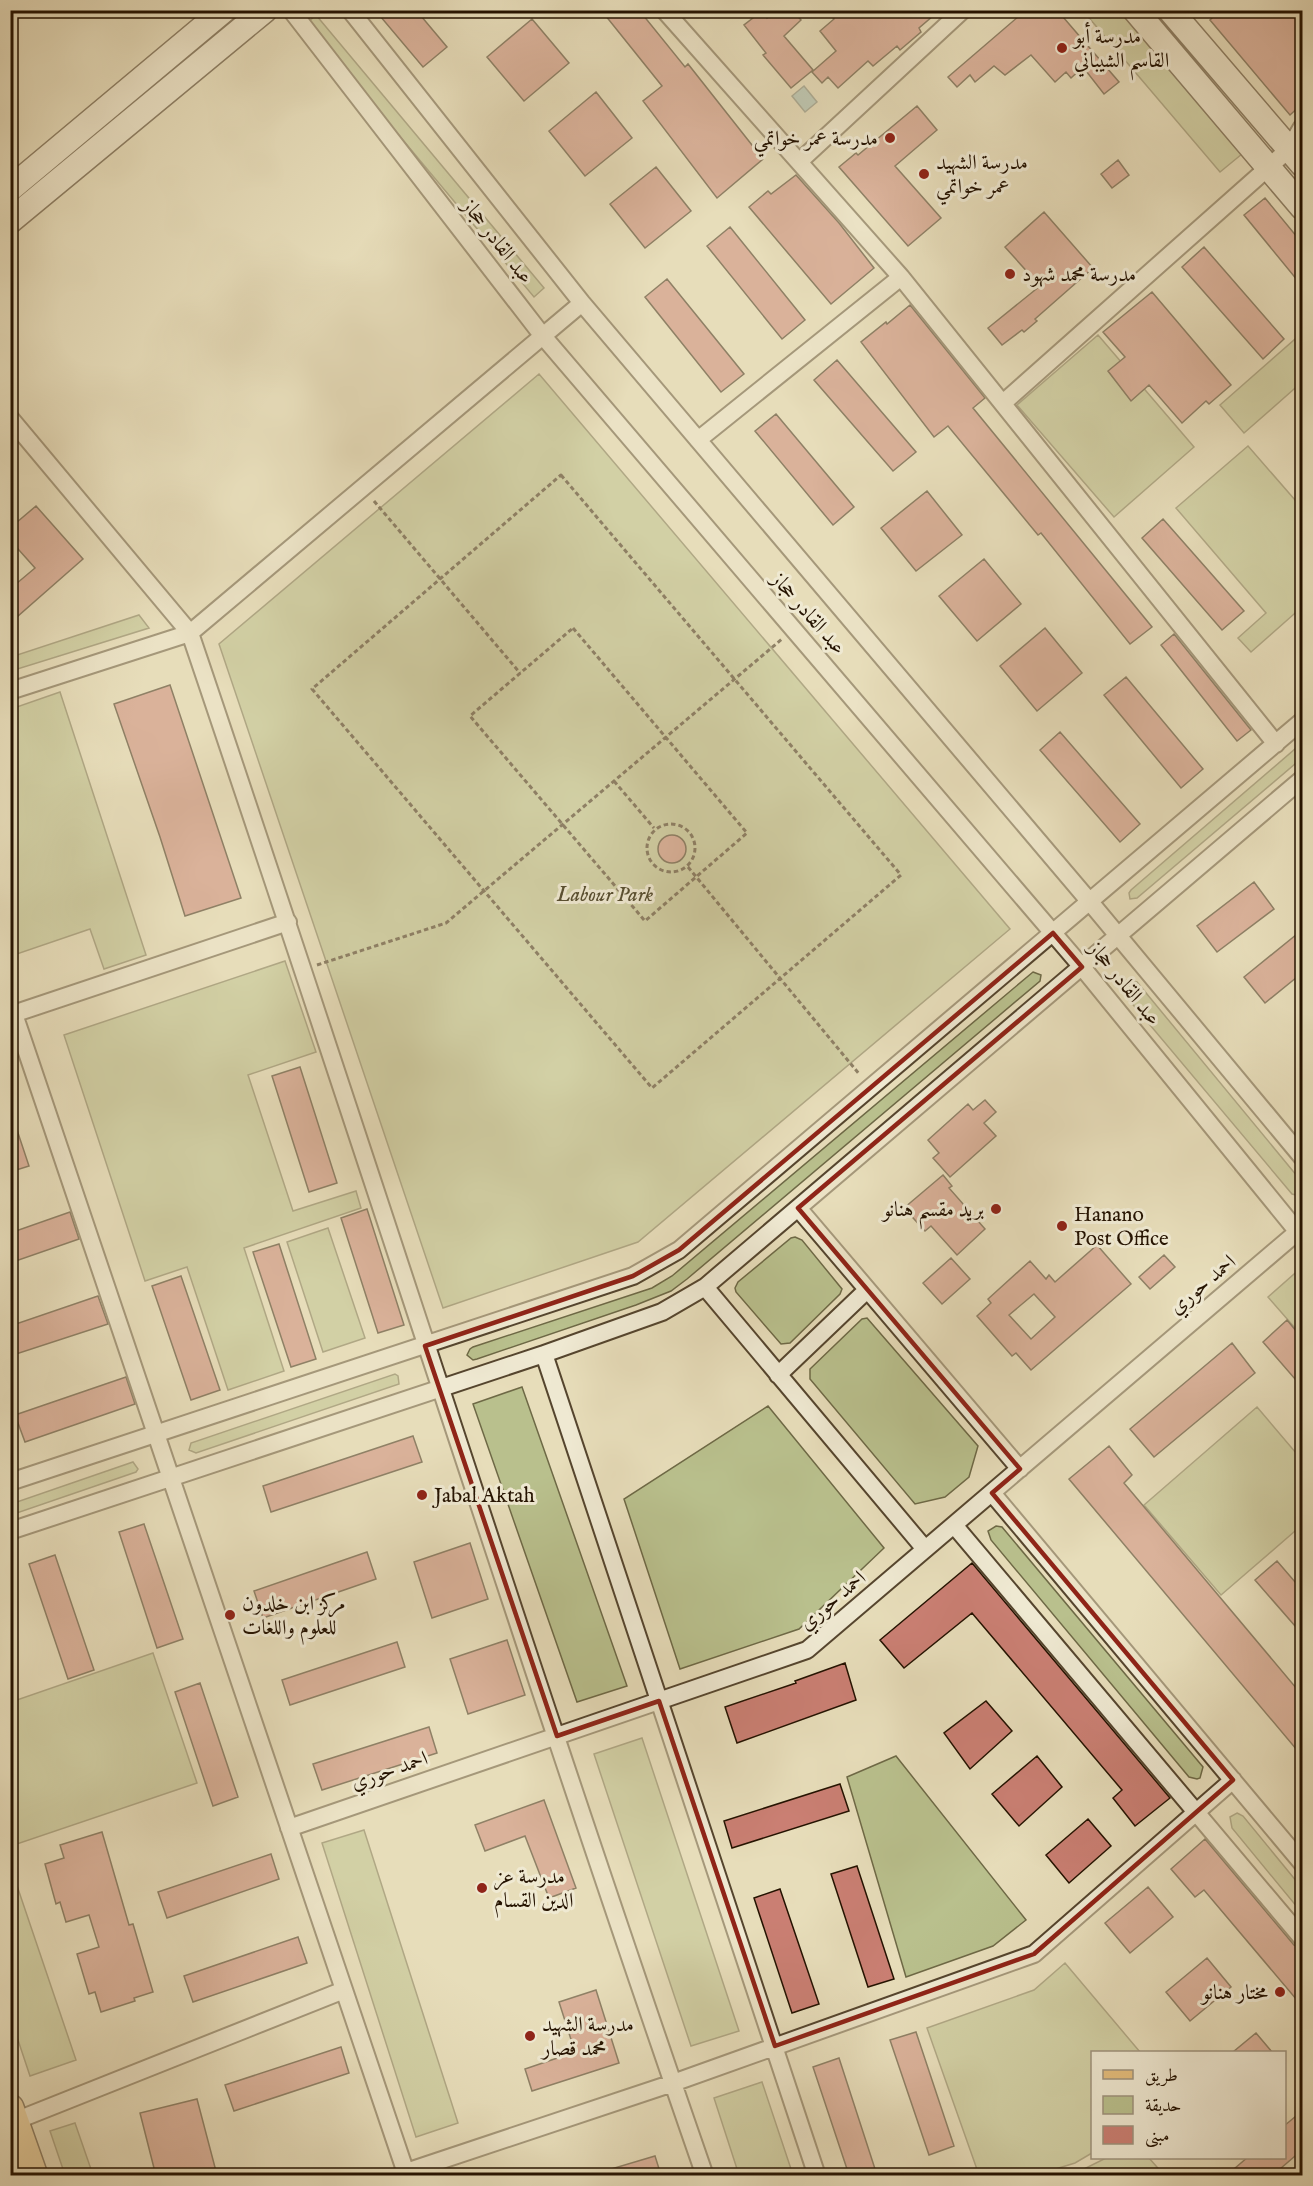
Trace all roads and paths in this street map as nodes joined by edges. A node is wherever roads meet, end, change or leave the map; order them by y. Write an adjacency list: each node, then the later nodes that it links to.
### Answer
1 (224, 10): 13 (main road)
2 (265, 10): 15 (main road)
3 (291, 10): 18 (street, عبد القادر حجاز)
4 (350, 10): 17 (street, عبد القادر حجاز)
5 (664, 10): 11 (street)
6 (963, 10): 11 (street)
7 (1135, 10): 12 (main road)
8 (1170, 10): 10 (main road)
9 (1302, 128): 10 (street)
10 (1296, 156): 12 (street)
11 (800, 161): 16 (street)
12 (1269, 167): 14 (main road); 19 (street)
13 (10, 189)
14 (1302, 207)
15 (10, 221)
16 (902, 277): 19 (street); 21 (street)
17 (582, 303): 18 (street); 21 (street, عبد القادر حجاز)
18 (542, 335): 22 (street); 24 (street, عبد القادر حجاز)
19 (1003, 403): 31 (street)
20 (10, 418): 25 (street)
21 (698, 440): 39 (street, عبد القادر حجاز)
22 (362, 488): 23 (path); 25 (street)
23 (440, 579): 26 (path); 27 (path); 38 (path)
24 (794, 630): 27 (path); 41 (street, عبد القادر حجاز)
25 (190, 633): 28 (street); 40 (street)
26 (520, 673): 30 (path); 34 (path)
27 (735, 680): 30 (path); 45 (path)
28 (10, 691)
29 (1302, 721): 31 (street)
30 (666, 737): 33 (path); 37 (path)
31 (1276, 744): 39 (street)
32 (1302, 779): 42 (street)
33 (614, 781): 34 (path); 35 (path)
34 (563, 825): 37 (path); 38 (path)
35 (654, 828): 36 (path); 36 (path)
36 (688, 867): 37 (path)
37 (696, 877): 45 (path)
38 (484, 891): 44 (path); 45 (path)
39 (1090, 902): 41 (street); 42 (street, عبد القادر حجاز)
40 (288, 922): 44 (street); 46 (street)
41 (1053, 933): 43 (street, عبد القادر حجاز); 47 (street)
42 (1118, 936): 43 (street); 48 (street, عبد القادر حجاز)
43 (1082, 966): 49 (street); 50 (street, عبد القادر حجاز)
44 (304, 970): 53 (street)
45 (780, 979): 47 (path)
46 (12, 1014): 57 (street)
47 (870, 1088): 53 (street)
48 (1302, 1156)
49 (798, 1208): 51 (street); 52 (street)
50 (1301, 1233): 58 (street, احمد حوري)
51 (705, 1287): 54 (street); 55 (street)
52 (867, 1290): 55 (street); 58 (street)
53 (425, 1346): 56 (street); 57 (street)
54 (544, 1354): 56 (street); 65 (street)
55 (778, 1375): 64 (street)
56 (440, 1389): 59 (street); 66 (street)
57 (156, 1434): 59 (street); 60 (street)
58 (1020, 1469): 61 (street, احمد حوري)
59 (171, 1478): 63 (street); 69 (street)
60 (10, 1482)
61 (992, 1493): 62 (street, احمد حوري); 67 (street)
62 (954, 1525): 64 (street, احمد حوري); 68 (street)
63 (10, 1531)
64 (926, 1549): 65 (street, احمد حوري)
65 (659, 1701): 66 (street, احمد حوري); 73 (street)
66 (556, 1736): 69 (street, احمد حوري); 74 (street)
67 (1233, 1780): 68 (street); 70 (street)
68 (1196, 1812): 71 (street); 73 (street)
69 (289, 1828): 72 (street)
70 (1302, 1863)
71 (1302, 1938)
72 (344, 1990): 75 (street); 76 (street)
73 (775, 2046): 74 (street); 79 (street)
74 (673, 2083): 76 (street); 78 (street)
75 (12, 2118): 77 (main road)
76 (406, 2174)
77 (34, 2175)
78 (705, 2175)
79 (817, 2175)

